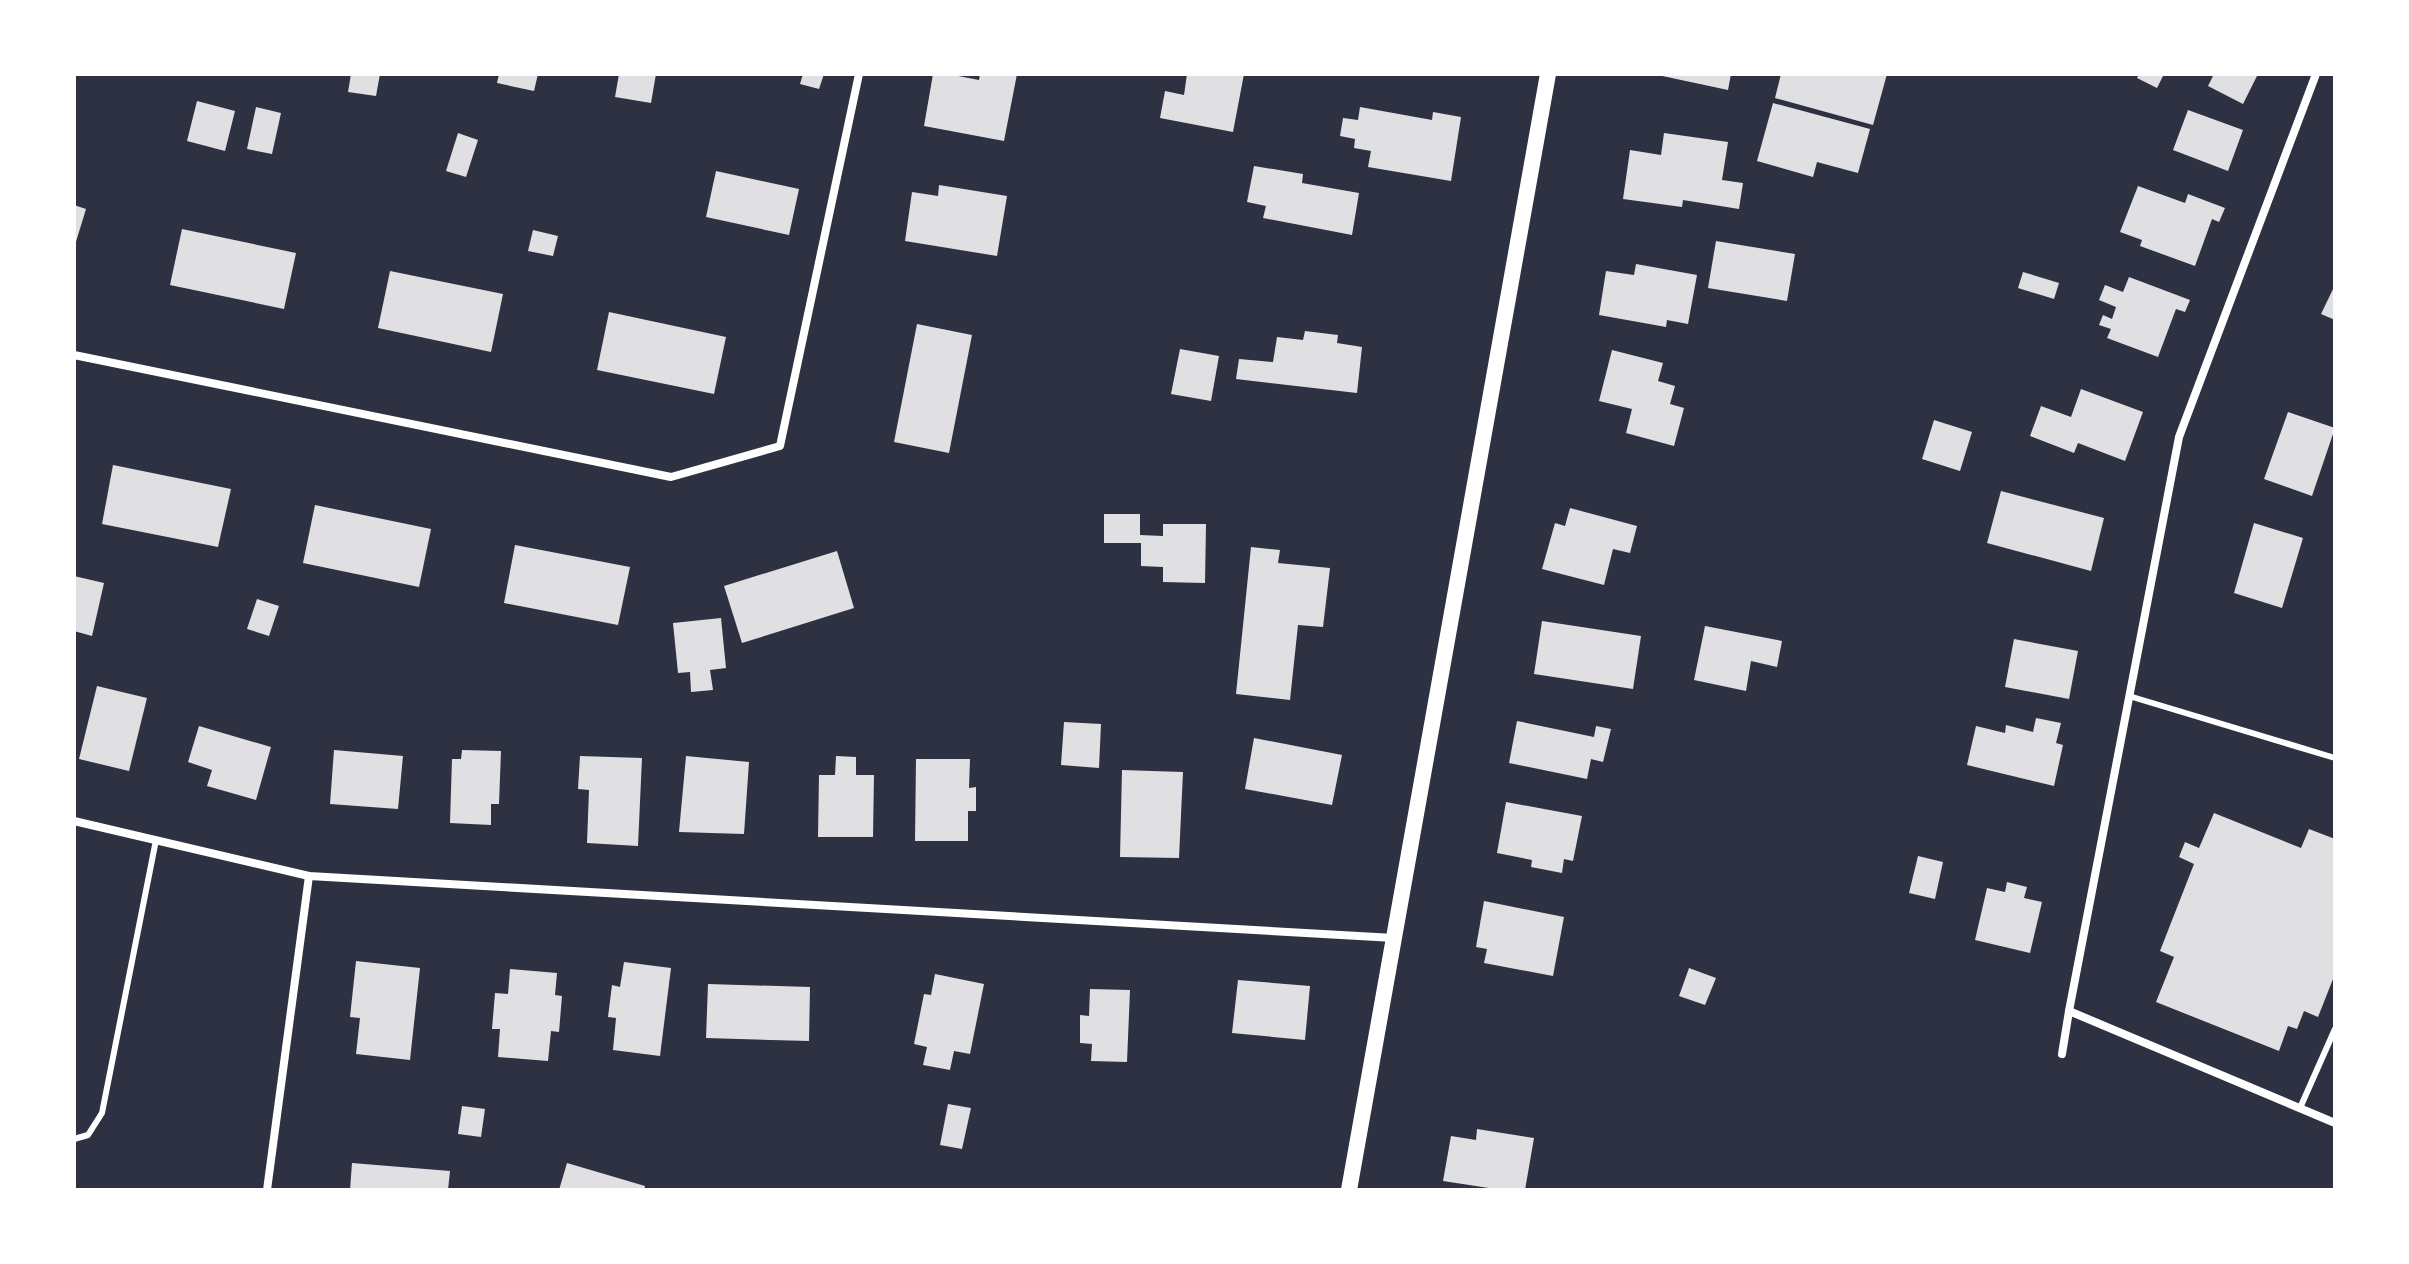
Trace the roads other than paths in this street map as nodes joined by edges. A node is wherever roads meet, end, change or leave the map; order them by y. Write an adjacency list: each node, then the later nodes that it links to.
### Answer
1 (859, 74): 4 (street)
2 (1548, 74): 10 (main road)
3 (2316, 74): 5 (street)
4 (74, 355)
5 (2129, 696): 6 (lane); 11 (street)
6 (2335, 758)
7 (74, 821): 8 (street)
8 (156, 840): 9 (street); 16 (lane)
9 (309, 876): 10 (street); 17 (street)
10 (1394, 938): 18 (main road)
11 (2069, 1011): 13 (street); 14 (street)
12 (2335, 1029): 14 (lane)
13 (2062, 1054)
14 (2300, 1108): 15 (street)
15 (2335, 1123)
16 (74, 1139)
17 (267, 1190)
18 (1349, 1190)

